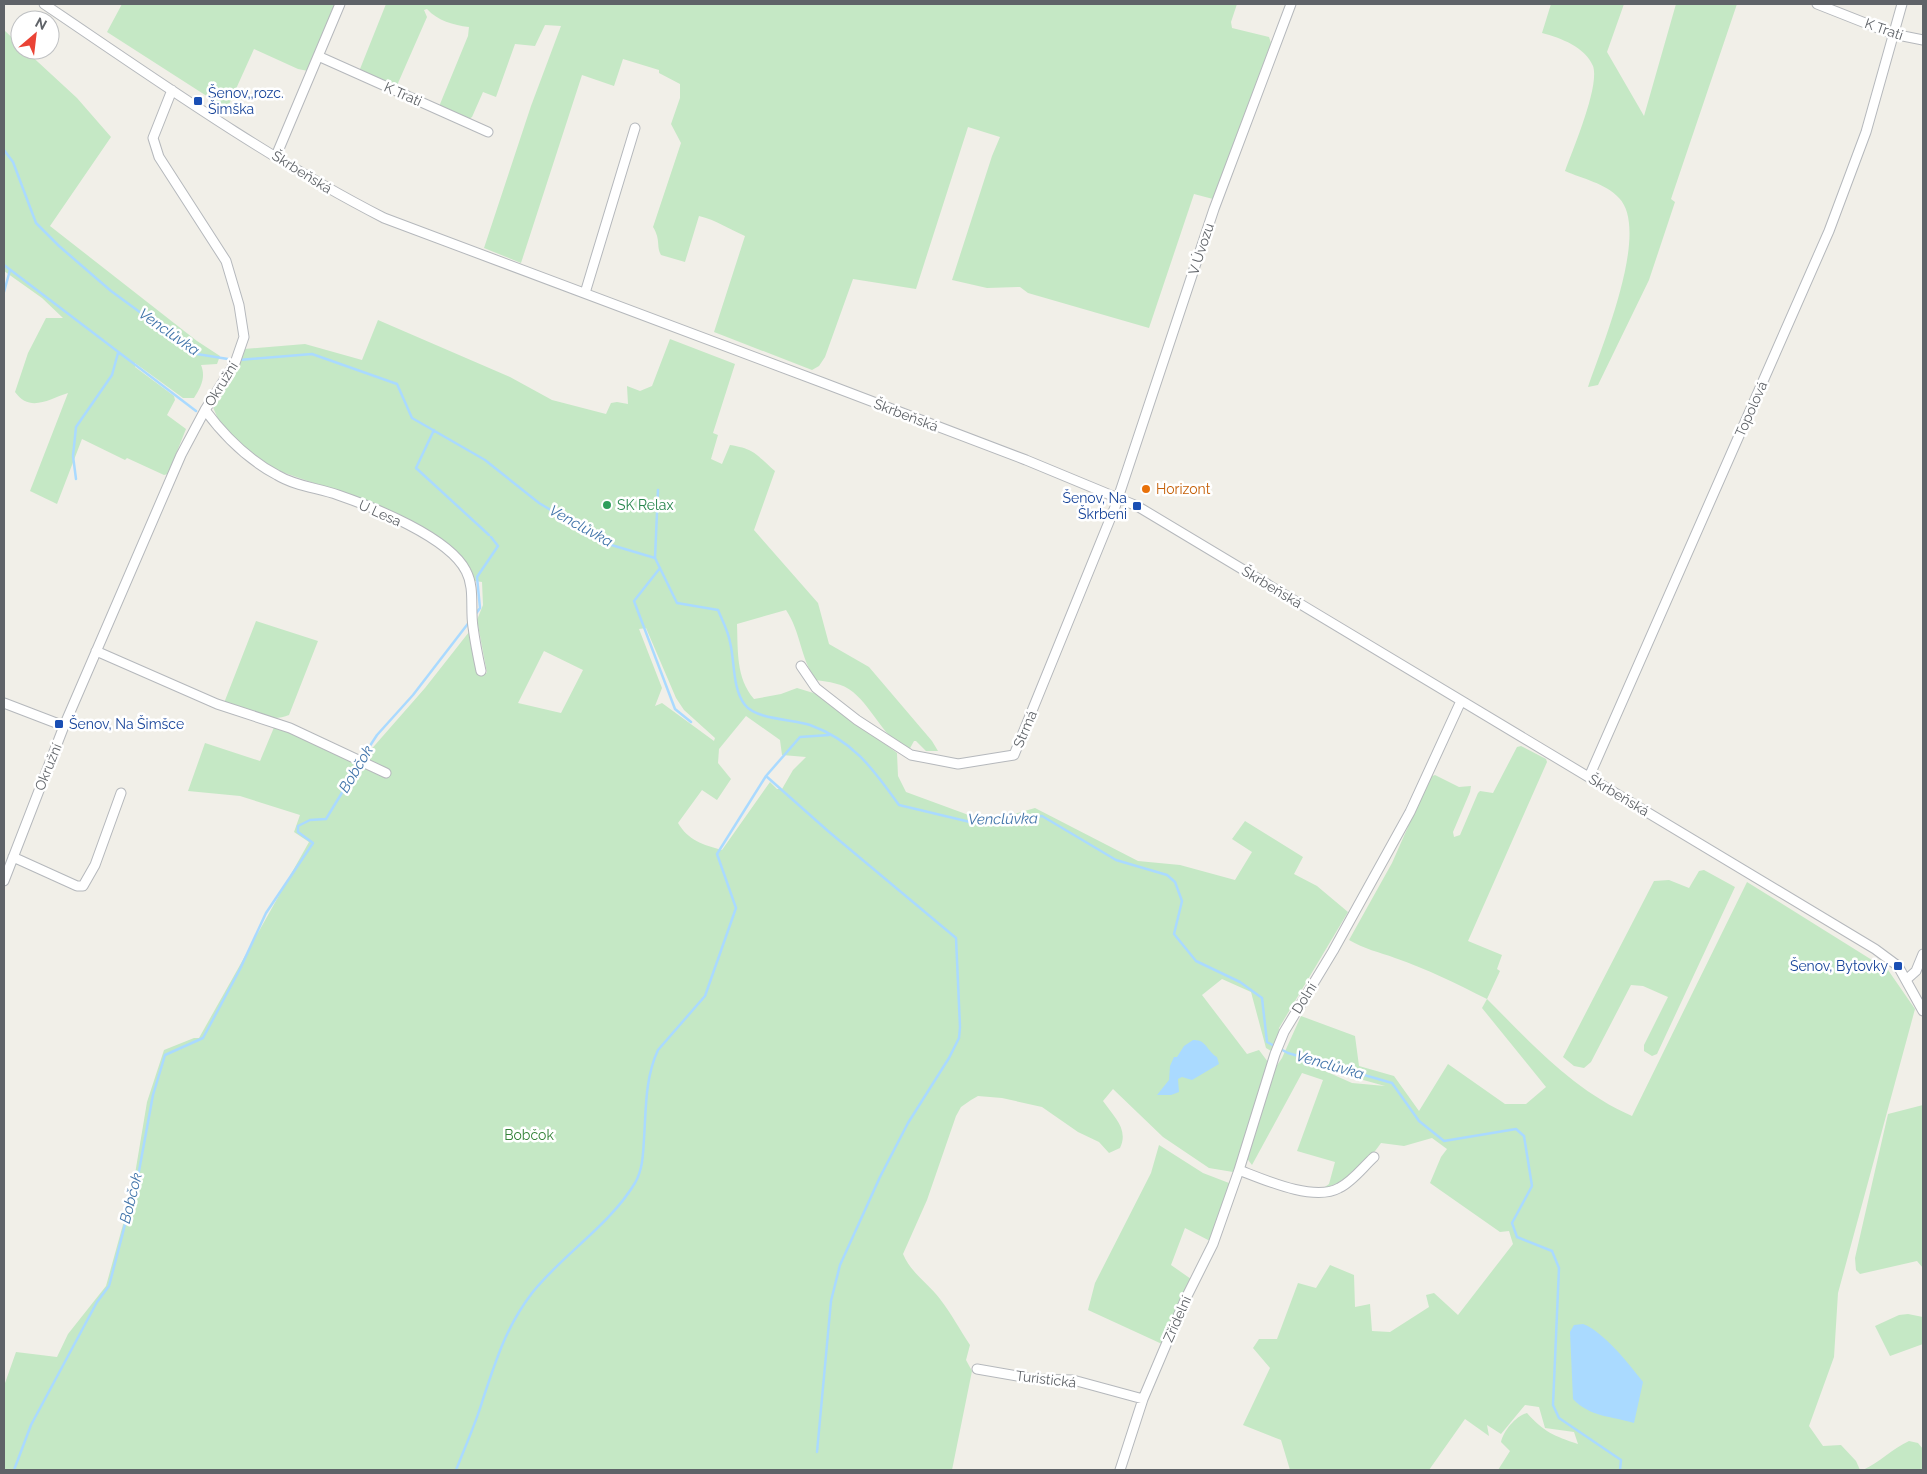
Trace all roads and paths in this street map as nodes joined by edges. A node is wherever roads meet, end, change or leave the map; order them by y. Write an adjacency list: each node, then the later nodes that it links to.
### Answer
1 (44, 4): 9 (street, Škrbeňská)
2 (340, 4): 8 (street)
3 (1291, 4): 15 (street, V Úvozu)
4 (1817, 4): 6 (street, K Trati)
5 (1902, 4): 6 (street, Topolová)
6 (1893, 34): 7 (street, K Trati); 23 (street, Topolová)
7 (1923, 40)
8 (318, 56): 11 (street, K Trati); 12 (street)
9 (172, 90): 12 (street, Škrbeňská); 14 (street, Okružní)
10 (636, 128): 13 (street)
11 (488, 132)
12 (276, 156): 13 (street, Škrbeňská)
13 (585, 293): 15 (street, Škrbeňská)
14 (205, 410): 16 (street, Okružní); 18 (street, U Lesa)
15 (1118, 498): 17 (street, Strmá); 19 (street, Škrbeňská)
16 (96, 651): 21 (street, Okružní); 22 (street)
17 (802, 666)
18 (481, 671)
19 (1461, 702): 23 (street, Škrbeňská); 31 (street, Dolní)
20 (4, 703): 21 (street)
21 (64, 726): 25 (street, Okružní)
22 (386, 773)
23 (1589, 777): 28 (street, Škrbeňská)
24 (121, 793): 25 (street)
25 (13, 857): 26 (street, Okružní)
26 (4, 881)
27 (1923, 954): 28 (street)
28 (1907, 979): 29 (street, Škrbeňská)
29 (1923, 1011)
30 (1374, 1157): 31 (street)
31 (1239, 1170): 33 (street, Zřídelní)
32 (978, 1368): 33 (street, Turistická)
33 (1143, 1399): 34 (street, Zřídelní)
34 (1120, 1470)

